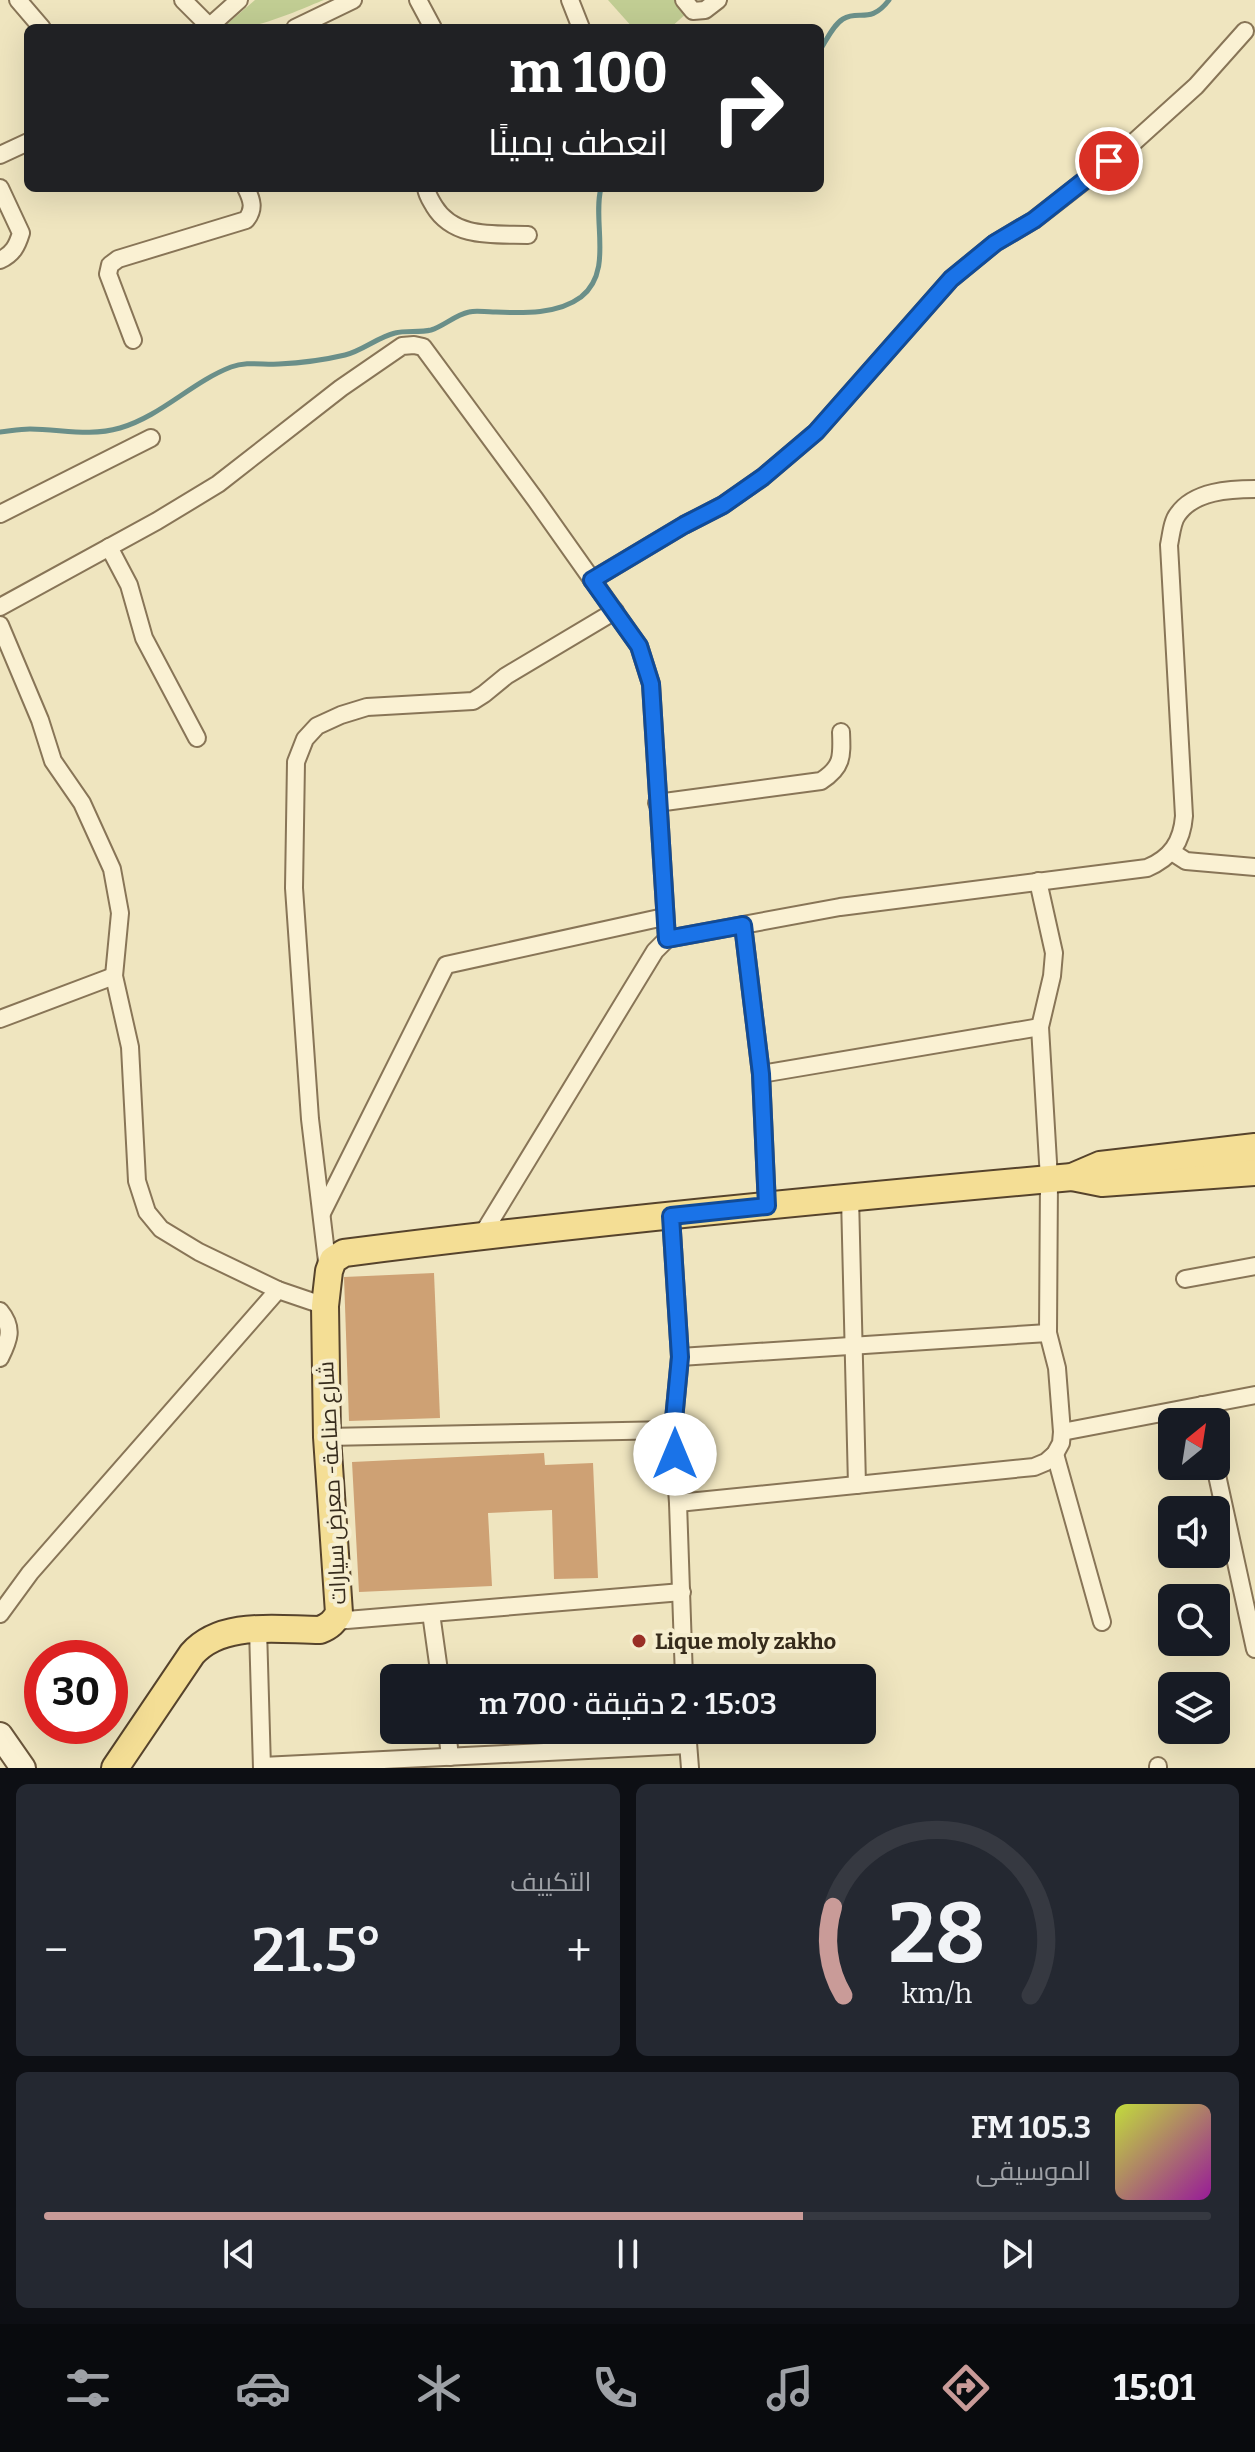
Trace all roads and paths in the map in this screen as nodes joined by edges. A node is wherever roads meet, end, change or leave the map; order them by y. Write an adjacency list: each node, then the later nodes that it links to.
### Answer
1 (18, 0): 9 (street)
2 (183, 0): 10 (street)
3 (239, 0): 11 (street)
4 (353, 0): 12 (street)
5 (418, 0): 13 (street)
6 (570, 0): 14 (street)
7 (684, 0): 8 (street)
8 (718, 0)
9 (39, 24)
10 (207, 24)
11 (213, 24)
12 (305, 24)
13 (431, 24)
14 (579, 24)
15 (1245, 31): 28 (street)
16 (24, 144): 17 (street)
17 (0, 155)
18 (0, 188): 22 (street)
19 (248, 192): 23 (street)
20 (426, 192): 21 (street)
21 (528, 235)
22 (0, 260)
23 (133, 340)
24 (151, 438): 26 (street)
25 (1255, 489): 35 (street)
26 (0, 514)
27 (109, 547): 28 (street); 29 (street); 33 (street)
28 (592, 580): 30 (street)
29 (0, 607)
30 (615, 611): 34 (street); 50 (street)
31 (0, 625): 41 (street)
32 (841, 732): 34 (street)
33 (197, 738)
34 (657, 803): 38 (street)
35 (1172, 852): 36 (street); 37 (street)
36 (1255, 867)
37 (1038, 881): 39 (street); 43 (street)
38 (664, 917): 40 (street); 50 (street)
39 (743, 925): 40 (street); 44 (street)
40 (667, 939): 52 (street)
41 (114, 976): 42 (street); 56 (street)
42 (0, 1019)
43 (1040, 1027): 44 (street); 47 (street)
44 (761, 1074): 49 (street)
45 (1255, 1147): 47 (main road)
46 (1255, 1172): 47 (main road)
47 (1061, 1178): 48 (main road); 59 (street)
48 (850, 1197): 49 (main road); 60 (street)
49 (767, 1206): 51 (main road)
50 (322, 1213): 53 (street)
51 (671, 1216): 52 (main road); 61 (street)
52 (482, 1235): 53 (main road)
53 (336, 1262): 57 (main road, شارع صناعة- معرض سيارات)
54 (1255, 1266): 55 (street)
55 (1185, 1279)
56 (278, 1290): 57 (street); 75 (street)
57 (325, 1306): 68 (main road, شارع صناعة- معرض سيارات)
58 (0, 1311): 62 (street)
59 (1048, 1333): 60 (street); 67 (street)
60 (853, 1345): 61 (street); 71 (street)
61 (680, 1357): 66 (street)
62 (0, 1358)
63 (1255, 1395): 64 (street)
64 (1220, 1408)
65 (1158, 1420): 67 (street)
66 (673, 1430): 68 (street); 72 (street)
67 (1062, 1432): 69 (street)
68 (327, 1437): 76 (main road, شارع صناعة- معرض سيارات)
69 (1055, 1454): 71 (street); 77 (street)
70 (1218, 1480): 79 (street)
71 (857, 1485): 72 (street)
72 (678, 1503): 73 (street)
73 (682, 1592): 74 (street); 81 (street)
74 (431, 1613): 76 (street); 80 (street)
75 (0, 1614)
76 (335, 1621): 78 (main road, شارع صناعة- معرض سيارات)
77 (1102, 1622)
78 (258, 1629): 88 (street); 90 (main road, شارع صناعة- معرض سيارات)
79 (1255, 1649)
80 (438, 1664)
81 (684, 1664)
82 (0, 1735): 89 (main road)
83 (449, 1744): 86 (street)
84 (643, 1744): 87 (street)
85 (688, 1744): 91 (street)
86 (450, 1757): 87 (street); 88 (street)
87 (541, 1760)
88 (262, 1767)
89 (23, 1768)
90 (115, 1768)
91 (690, 1768)

